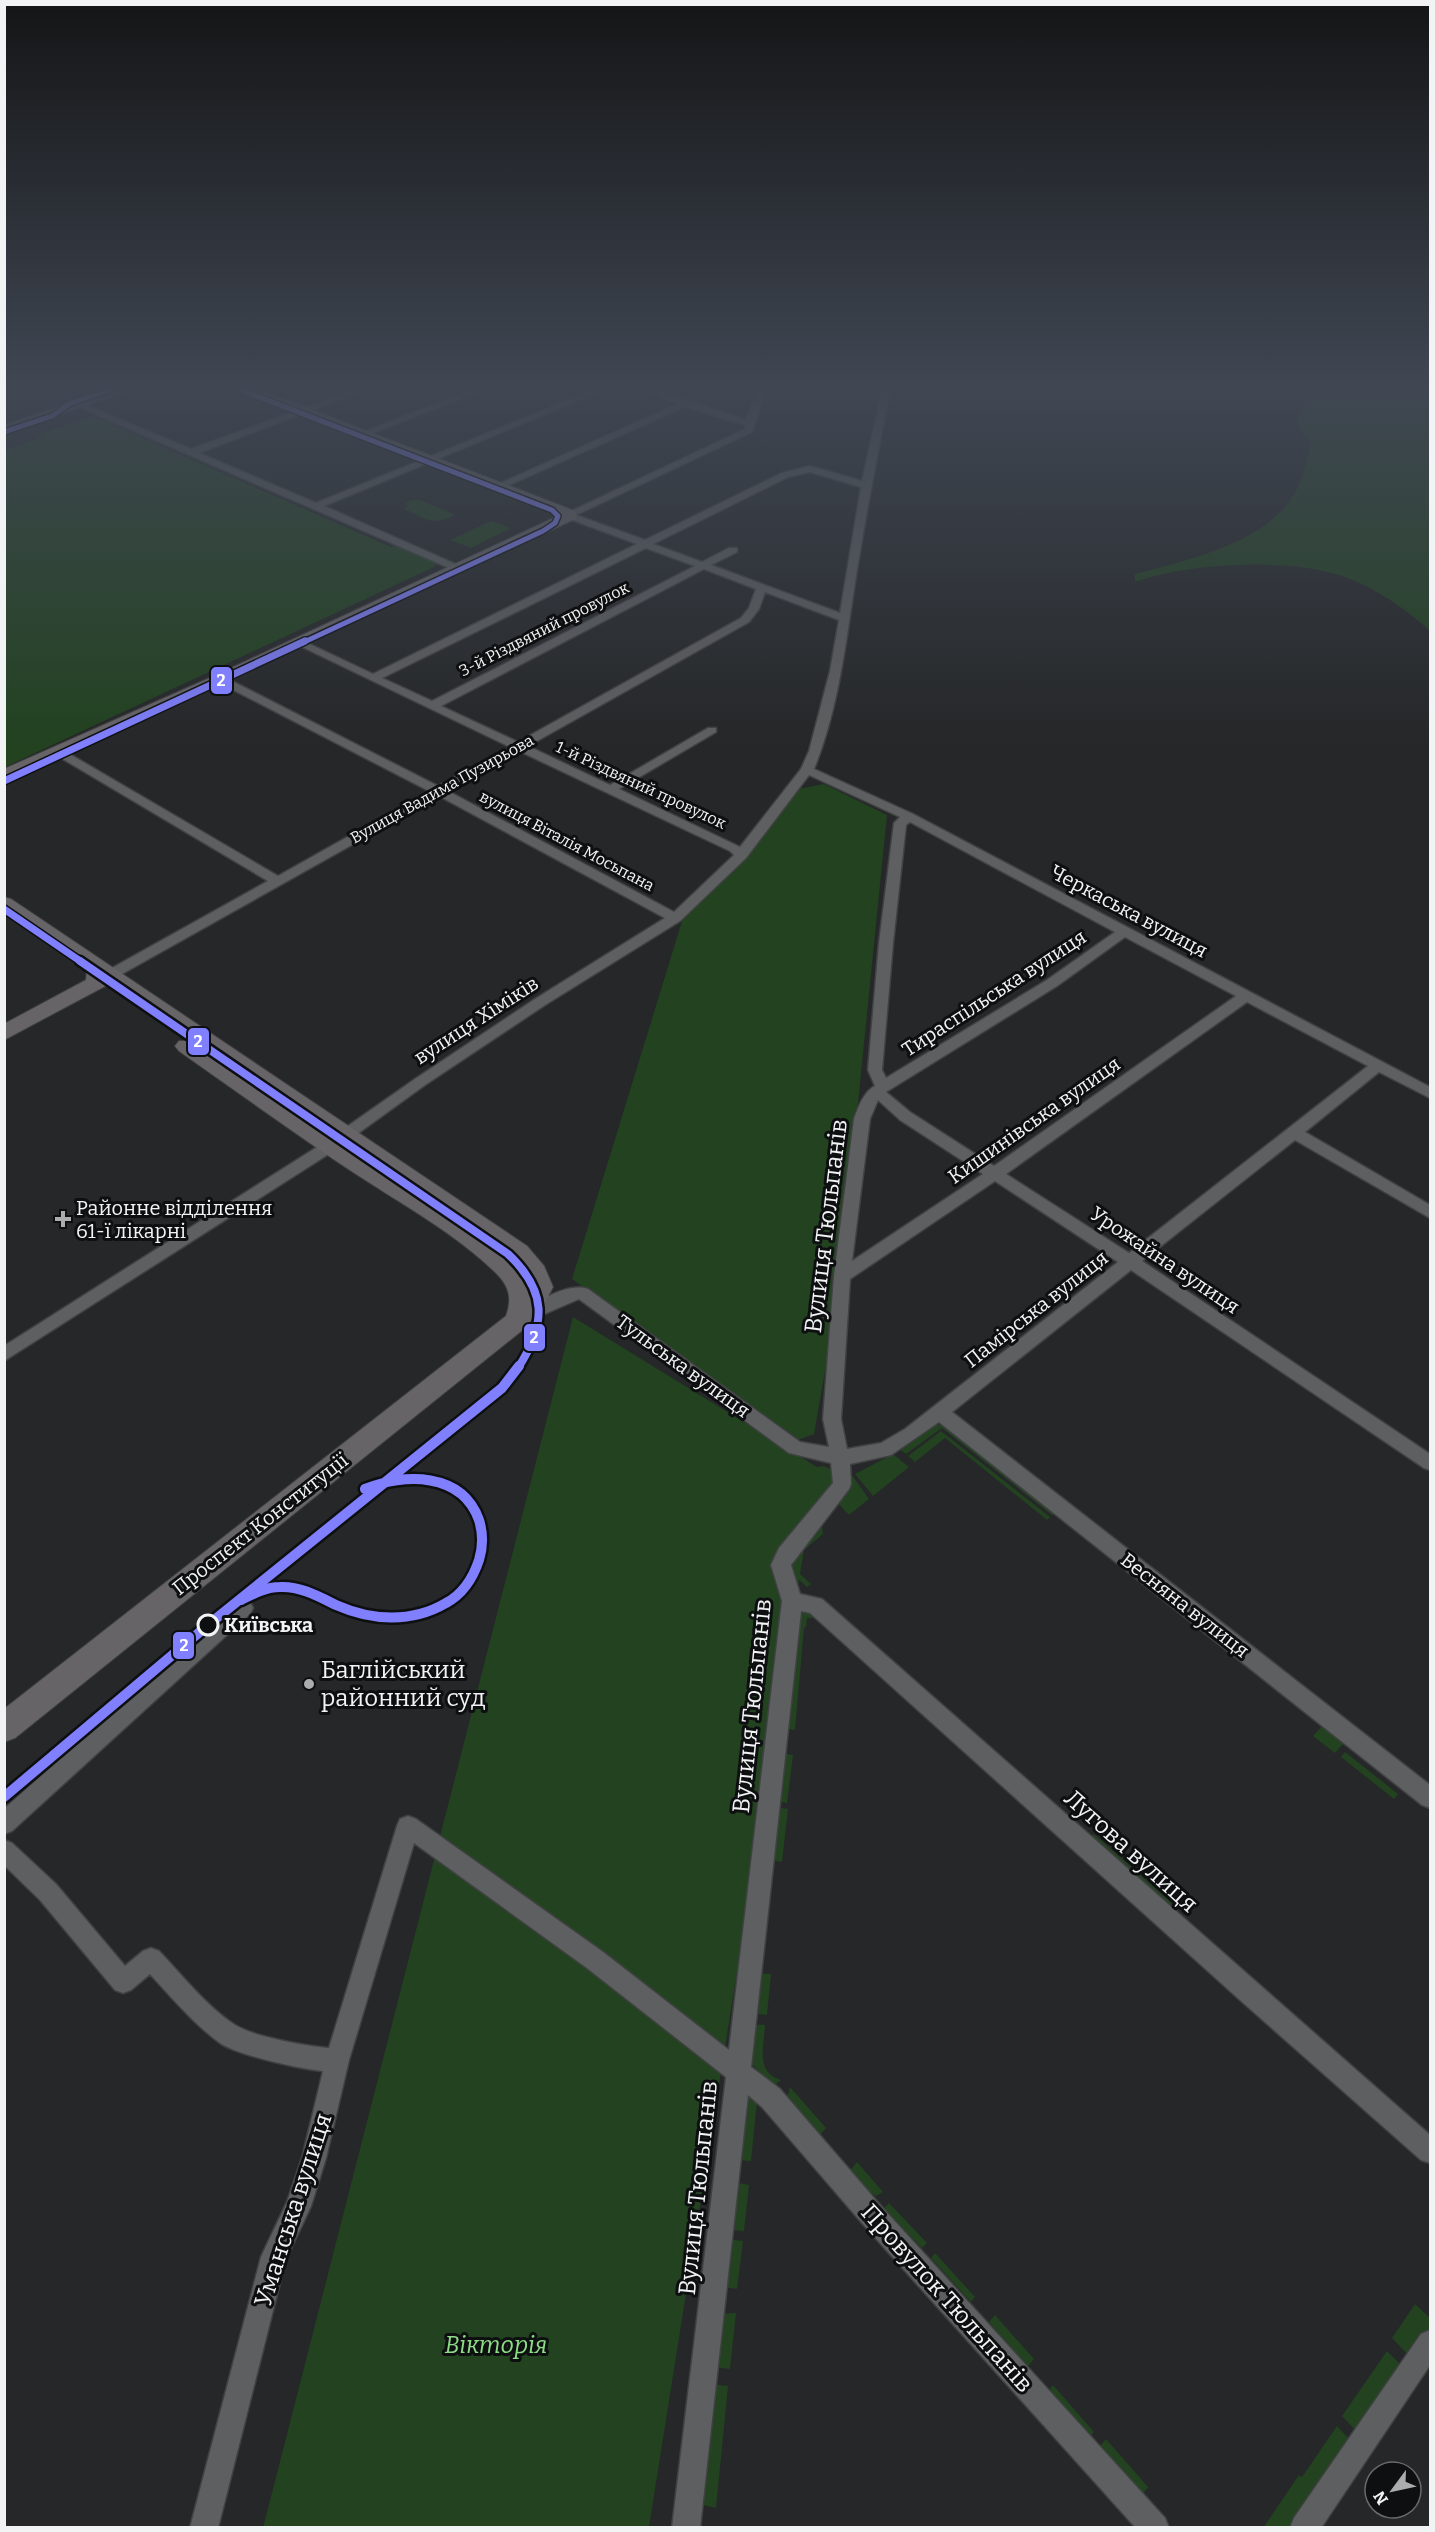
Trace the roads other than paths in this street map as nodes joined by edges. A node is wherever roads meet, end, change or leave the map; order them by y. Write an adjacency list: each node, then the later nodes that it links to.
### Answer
1 (321, 508): 10 (street)
2 (552, 508): 6 (street)
3 (584, 508): 6 (street)
4 (718, 508): 7 (street)
5 (862, 508): 12 (street, вулиця Хіміків)
6 (570, 515): 7 (street); 10 (street)
7 (645, 544): 9 (street); 14 (street)
8 (733, 550): 9 (street, 3-й Різдвяний провулок)
9 (702, 566): 11 (street); 16 (street, 3-й Різдвяний провулок)
10 (456, 568): 13 (street)
11 (761, 588): 12 (street); 18 (street, Вулиця Вадима Пузирьова)
12 (844, 618): 20 (street, вулиця Хіміків)
13 (297, 642): 14 (street, 1-й Різдвяний провулок); 15 (street)
14 (375, 677): 16 (street, 1-й Різдвяний провулок)
15 (220, 679): 19 (street); 23 (street, вулиця Віталія Мосьпана)
16 (434, 705): 18 (street, 1-й Різдвяний провулок)
17 (712, 730): 22 (street)
18 (520, 746): 22 (street, 1-й Різдвяний провулок); 23 (street, Вулиця Вадима Пузирьова)
19 (57, 752): 21 (street); 26 (street)
20 (807, 770): 24 (street, Черкаська вулиця); 25 (street, вулиця Хіміків)
21 (4, 776)
22 (611, 789): 25 (street, 1-й Різдвяний провулок)
23 (440, 792): 26 (street, Вулиця Вадима Пузирьова); 28 (street, вулиця Віталія Мосьпана)
24 (909, 817): 29 (street, Черкаська вулиця); 34 (street)
25 (741, 855): 28 (street, вулиця Хіміків)
26 (277, 881): 30 (street, Вулиця Вадима Пузирьова)
27 (4, 903): 30 (street)
28 (675, 918): 37 (street, вулиця Хіміків)
29 (1125, 931): 31 (street, Черкаська вулиця); 34 (street, Тираспільська вулиця)
30 (100, 975): 32 (street, Вулиця Вадима Пузирьова); 37 (street)
31 (1247, 995): 33 (street, Черкаська вулиця); 38 (street, Кишинівська вулиця)
32 (4, 1034)
33 (1378, 1066): 35 (street, Черкаська вулиця); 36 (street, Памірська вулиця)
34 (879, 1089): 38 (street, Урожайна вулиця); 41 (street, Вулиця Тюльпанів)
35 (1431, 1093)
36 (1295, 1133): 39 (street); 40 (street, Памірська вулиця)
37 (337, 1141): 42 (street); 43 (street, вулиця Хіміків)
38 (996, 1173): 40 (street, Урожайна вулиця); 41 (street, Кишинівська вулиця)
39 (1431, 1212)
40 (1131, 1262): 44 (street, Памірська вулиця); 46 (street, Урожайна вулиця)
41 (842, 1276): 45 (street, Вулиця Тюльпанів)
42 (516, 1321): 45 (street, Тульська вулиця); 49 (street, Проспект Конституції)
43 (9, 1345)
44 (939, 1412): 45 (street, Памірська вулиця); 50 (street, Весняна вулиця)
45 (846, 1457): 47 (street, Вулиця Тюльпанів)
46 (1431, 1463)
47 (792, 1601): 55 (street, Вулиця Тюльпанів); 56 (street, Лугова вулиця)
48 (243, 1608): 51 (street)
49 (4, 1728)
50 (1431, 1798)
51 (4, 1824)
52 (408, 1826): 54 (street, Уманська вулиця); 55 (street, Провулок Тюльпанів)
53 (4, 1850): 54 (street)
54 (337, 2060): 58 (street, Уманська вулиця)
55 (736, 2073): 59 (street, Вулиця Тюльпанів); 60 (street, Провулок Тюльпанів)
56 (1431, 2151)
57 (1431, 2343): 61 (street)
58 (204, 2528)
59 (686, 2528)
60 (1155, 2528)
61 (1304, 2528)

